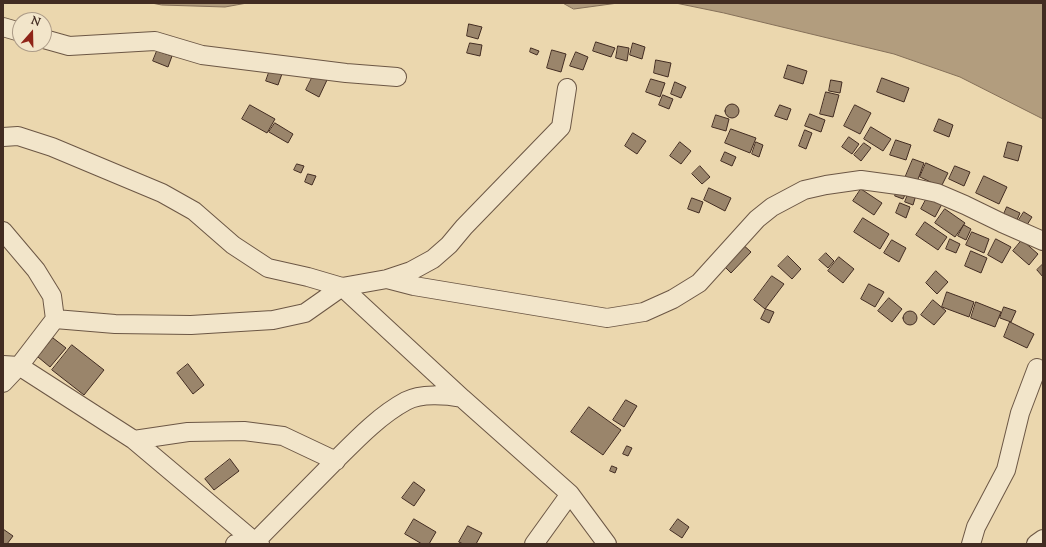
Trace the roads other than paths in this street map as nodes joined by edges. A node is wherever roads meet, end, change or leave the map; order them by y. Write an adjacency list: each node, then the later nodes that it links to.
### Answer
1 (52, 41): 2 (street)
2 (397, 77)
3 (567, 88): 7 (street)
4 (3, 137): 8 (street)
5 (3, 231): 9 (street)
6 (1043, 241): 7 (street)
7 (387, 278): 8 (street)
8 (342, 287): 9 (street); 13 (street)
9 (55, 319): 10 (street)
10 (11, 366): 12 (street); 14 (street)
11 (1037, 368): 22 (street)
12 (3, 383)
13 (462, 398): 15 (street); 16 (street)
14 (134, 440): 15 (street); 18 (street)
15 (336, 461): 18 (street)
16 (570, 494): 20 (street); 21 (street)
17 (1043, 539): 23 (street)
18 (258, 543): 19 (street)
19 (234, 544)
20 (534, 544)
21 (607, 544)
22 (971, 544)
23 (1036, 544)

